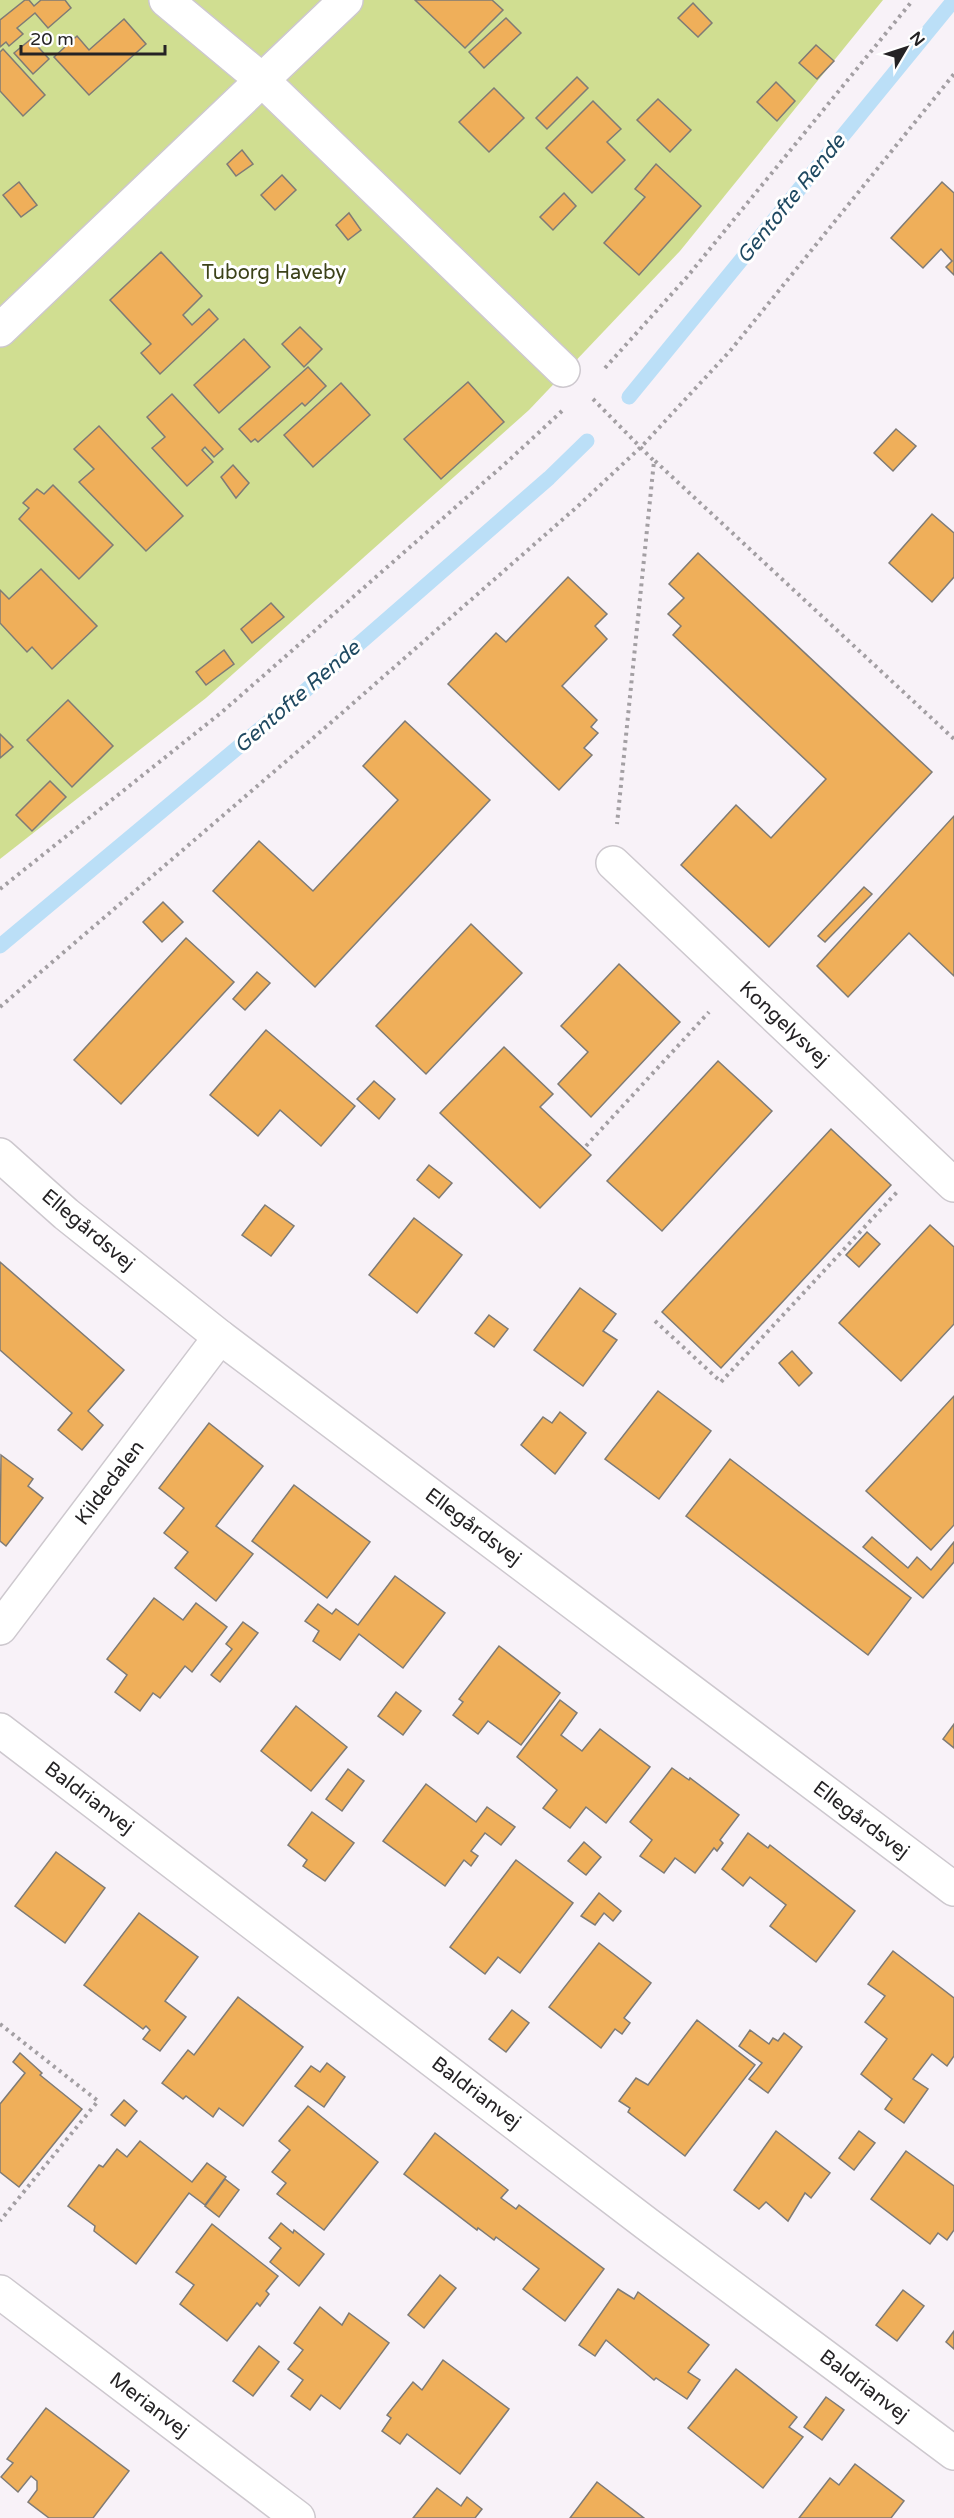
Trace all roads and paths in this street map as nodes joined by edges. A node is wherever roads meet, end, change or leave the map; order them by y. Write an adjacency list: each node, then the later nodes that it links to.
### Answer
1 (165, 0): 5 (street)
2 (346, 0): 5 (street)
3 (913, 0): 7 (path)
4 (954, 74): 8 (path)
5 (262, 80): 6 (street); 7 (street)
6 (0, 330)
7 (573, 380): 8 (path); 12 (path)
8 (642, 446): 9 (path); 14 (path)
9 (654, 461): 10 (path); 11 (path)
10 (954, 739)
11 (613, 863): 13 (street, Kongelysvej)
12 (0, 889)
13 (738, 981): 15 (path); 17 (street, Kongelysvej)
14 (0, 1007)
15 (586, 1146)
16 (0, 1155): 20 (street, Ellegårdsvej)
17 (927, 1160): 18 (street, Kongelysvej); 19 (path)
18 (954, 1185)
19 (655, 1321)
20 (220, 1337): 21 (street, Kildedalen); 23 (street, Ellegårdsvej)
21 (0, 1628)
22 (0, 1730): 27 (street, Baldrianvej)
23 (954, 1889)
24 (0, 2024): 25 (path)
25 (0, 2222)
26 (0, 2292): 28 (street, Merianvej)
27 (954, 2453)
28 (298, 2518)

